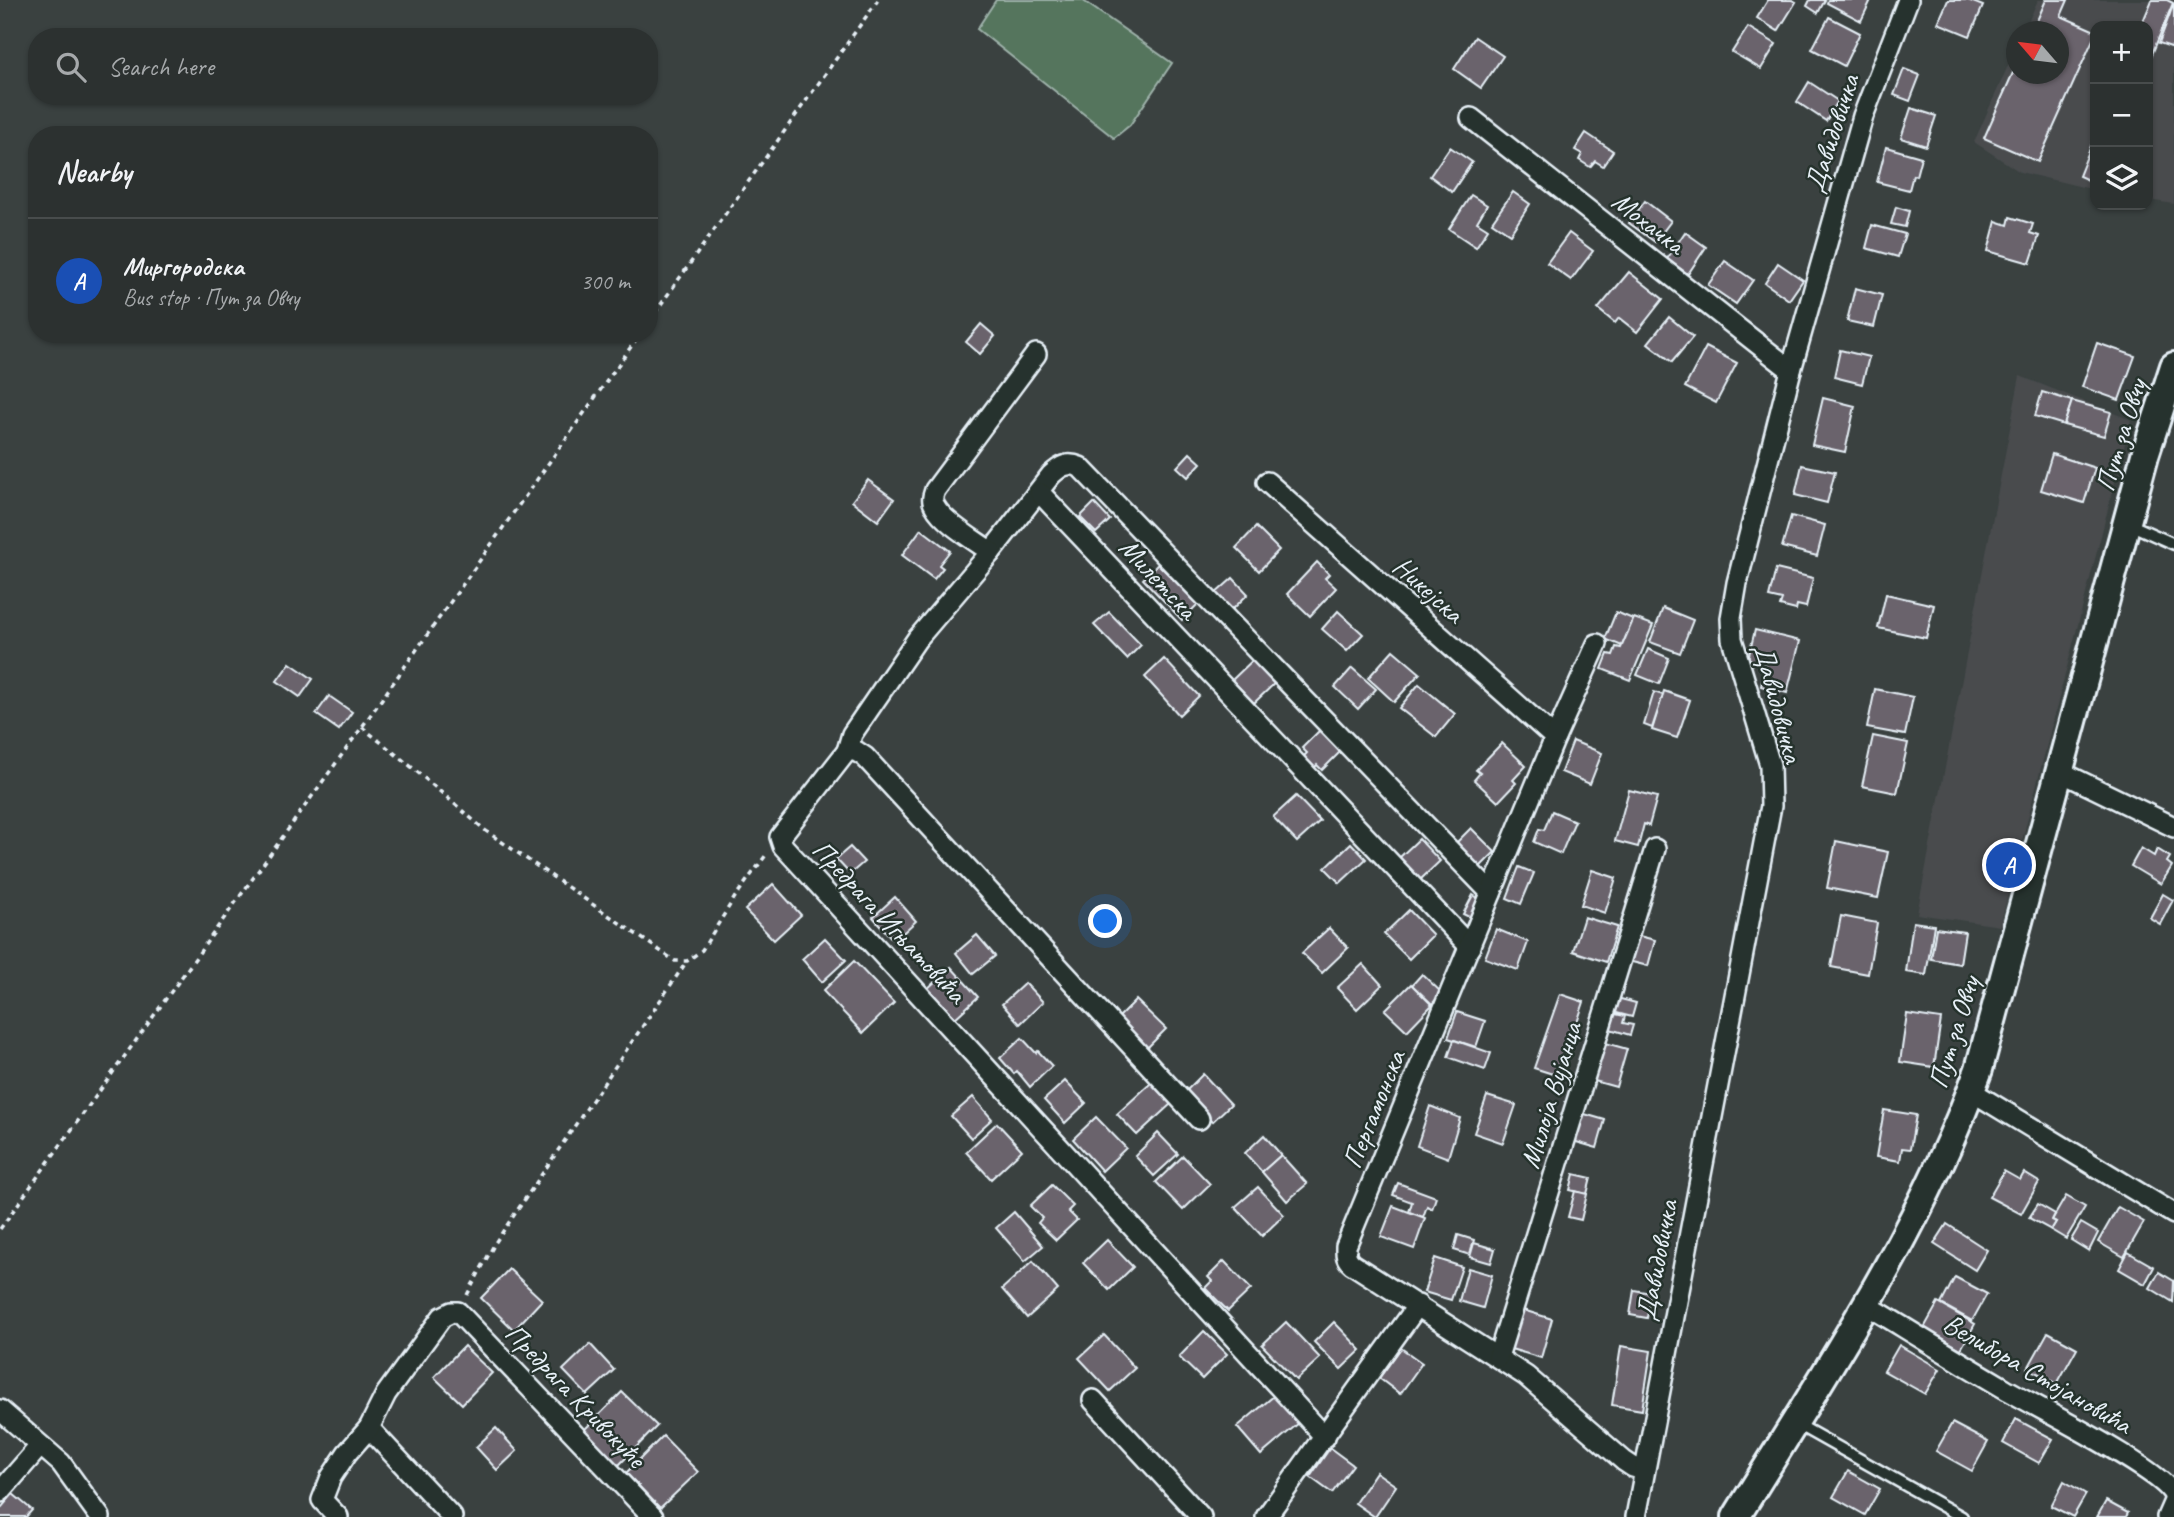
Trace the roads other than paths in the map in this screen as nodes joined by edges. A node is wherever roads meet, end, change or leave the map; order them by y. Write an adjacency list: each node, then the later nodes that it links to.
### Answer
1 (1908, 0): 5 (street, Давидовичка)
2 (1471, 118): 5 (street, Мохачка)
3 (1036, 354): 10 (street)
4 (2174, 366): 8 (street, Пут за Овчу)
5 (1791, 370): 31 (street, Давидовичка)
6 (1267, 482): 12 (street, Никејска)
7 (1040, 492): 10 (street); 17 (street); 18 (street, Милетска)
8 (2126, 523): 9 (lane, Пут за Овчу); 14 (street, Пут за Овчу)
9 (2174, 544)
10 (991, 552): 13 (street, Предрага Игњатовића)
11 (1597, 644): 12 (street, Пергамонска)
12 (1555, 738): 17 (street, Пергамонска)
13 (847, 751): 20 (street); 29 (street, Предрага Игњатовића)
14 (2059, 771): 15 (street); 19 (street, Пут за Овчу)
15 (2174, 827)
16 (1654, 849): 24 (street, Милоја Вујанца)
17 (1491, 893): 18 (street, Пергамонска)
18 (1470, 947): 22 (street, Пергамонска)
19 (1970, 1091): 21 (street); 23 (street, Пут за Овчу)
20 (1199, 1119)
21 (2174, 1214)
22 (1418, 1305): 24 (street, Пергамонска); 29 (street)
23 (1867, 1305): 27 (street, Пут за Овчу); 33 (street, Велибора Стојановића)
24 (1498, 1357): 31 (street, Пергамонска)
25 (1093, 1400): 38 (street)
26 (0, 1410): 30 (street)
27 (1795, 1422): 41 (street, Пут за Овчу); 42 (lane)
28 (369, 1427): 35 (street); 36 (street); 37 (street, Предрага Кривокуће)
29 (1325, 1437): 39 (street)
30 (40, 1446): 32 (street); 34 (street)
31 (1644, 1469): 40 (street, Давидовичка)
32 (0, 1492)
33 (2174, 1498): 43 (street, Велибора Стојановића)
34 (100, 1517)
35 (338, 1517)
36 (452, 1517)
37 (653, 1517)
38 (1201, 1517)
39 (1266, 1517)
40 (1636, 1517)
41 (1736, 1517)
42 (1962, 1517)
43 (2167, 1517)

